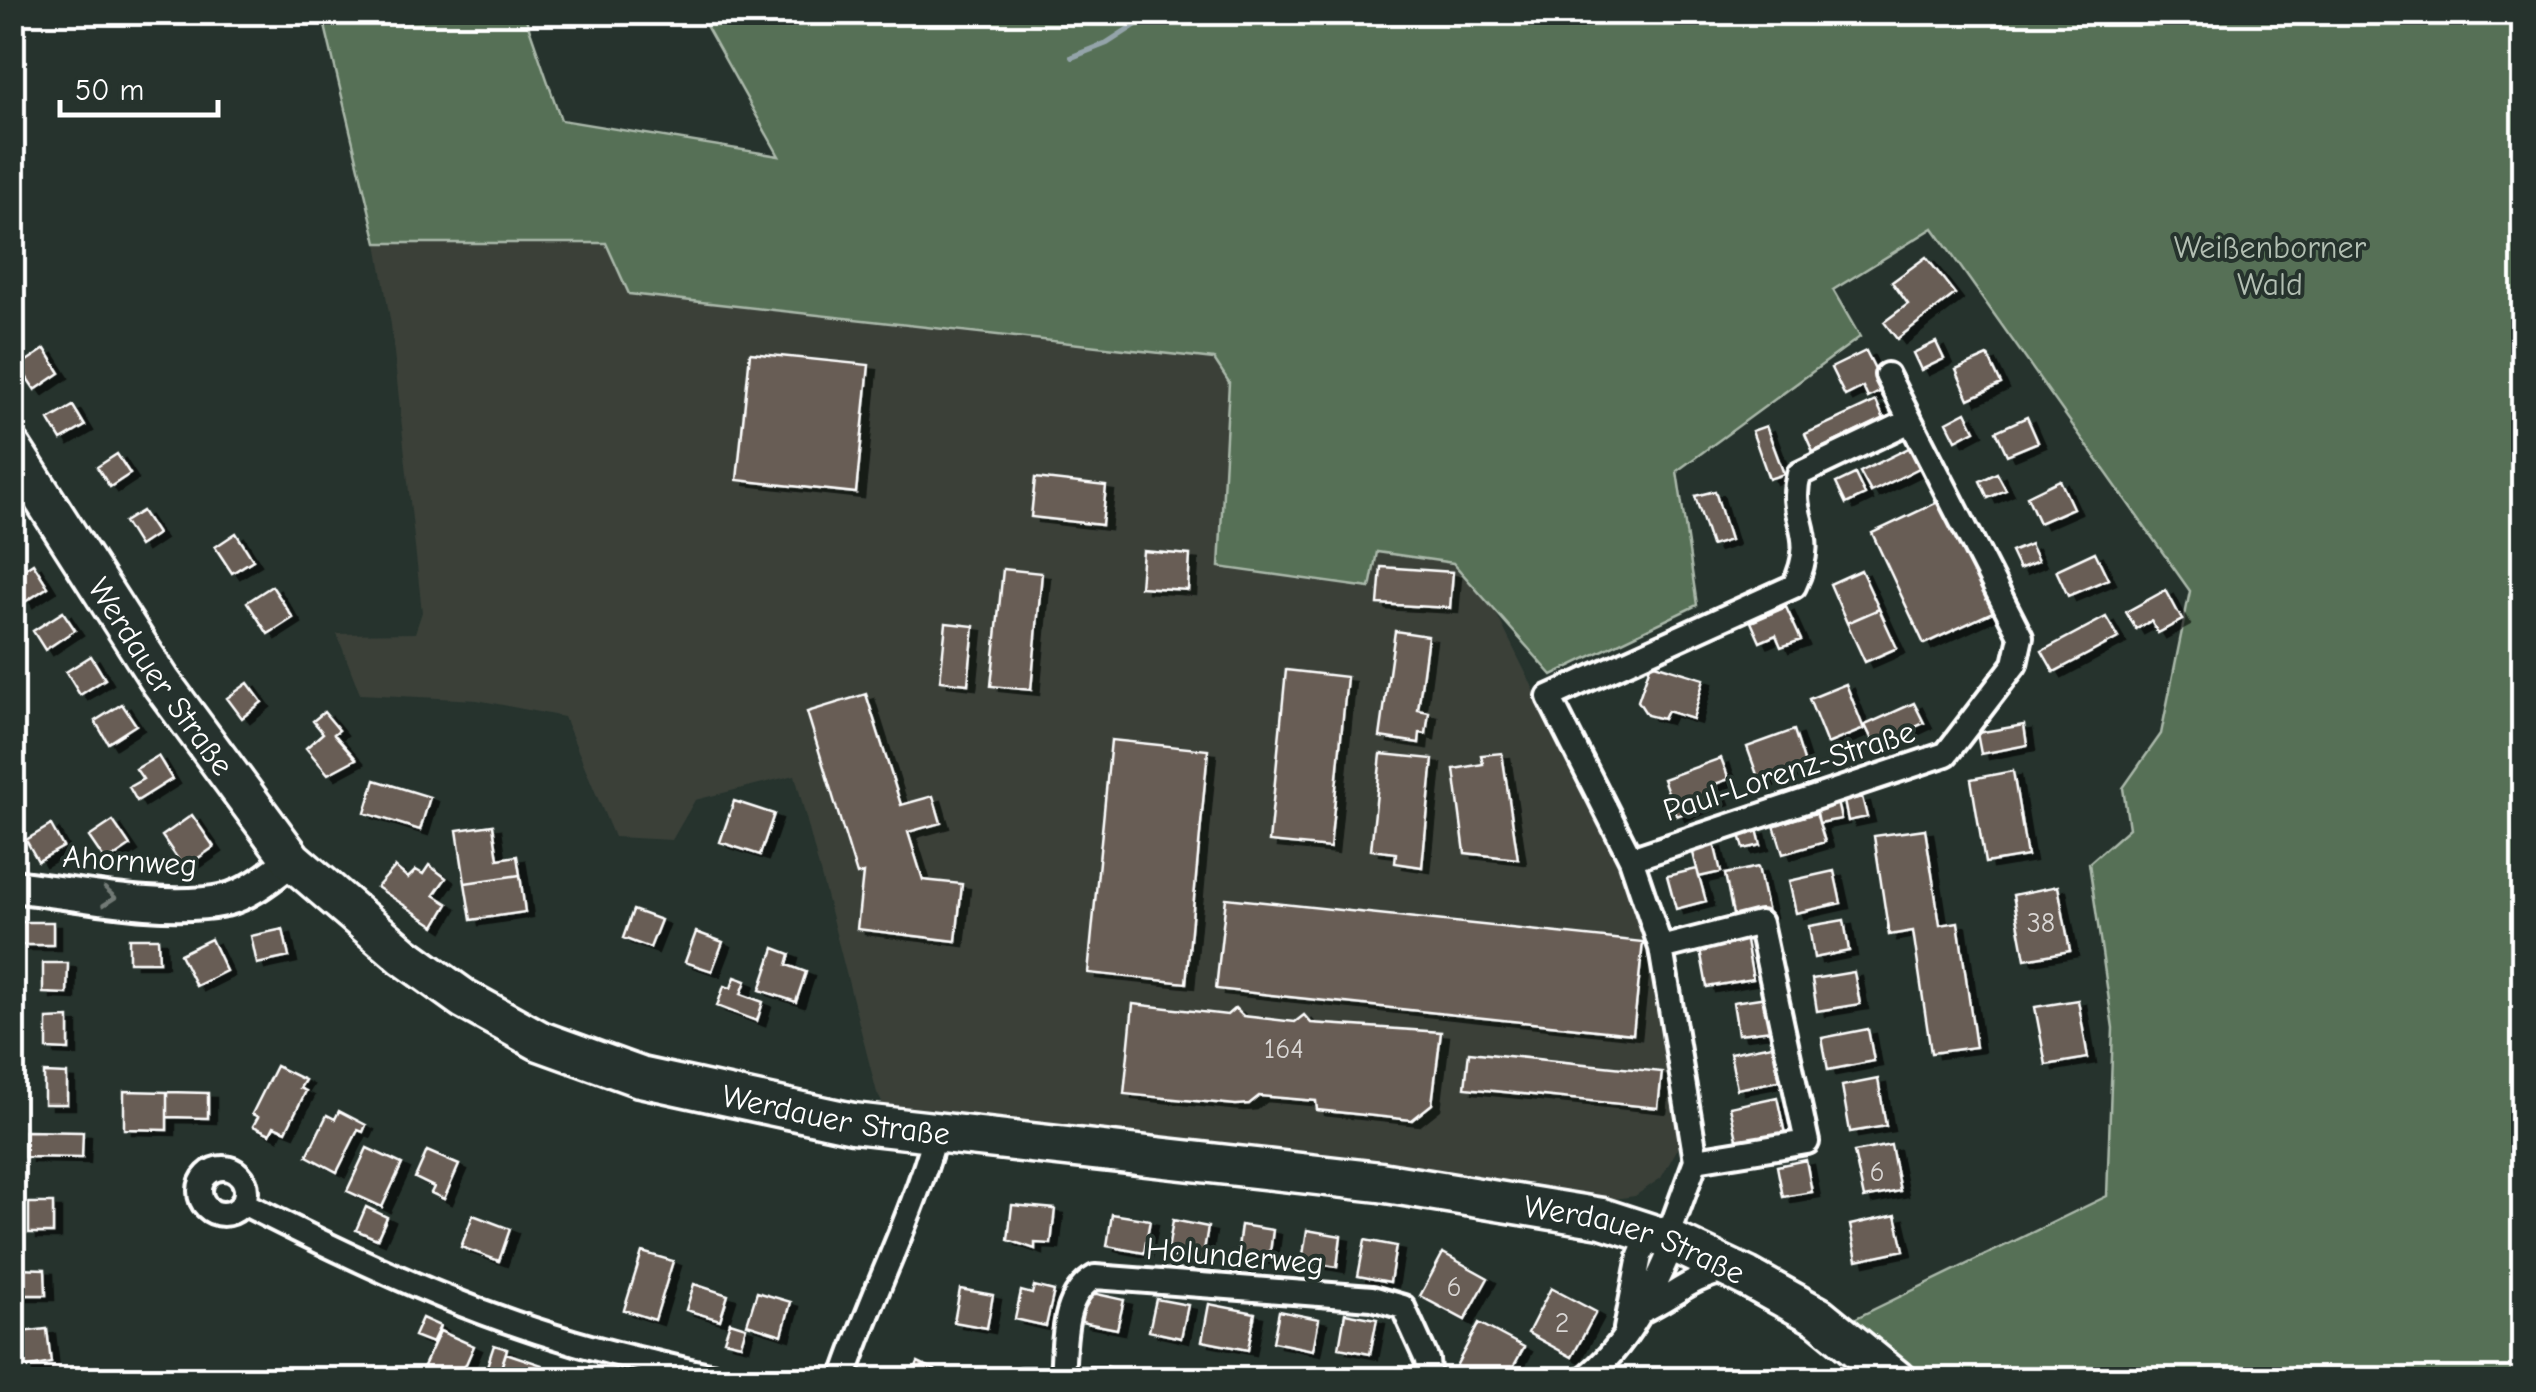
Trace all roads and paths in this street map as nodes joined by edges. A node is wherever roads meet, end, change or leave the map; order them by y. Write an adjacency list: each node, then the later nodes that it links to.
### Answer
1 (1887, 375): 2 (street, Paul-Lorenz-Straße)
2 (1910, 421): 4 (street, Paul-Lorenz-Straße); 4 (street, Paul-Lorenz-Straße)
3 (12, 449): 5 (main road, Werdauer Straße)
4 (1630, 859): 7 (street, Paul-Lorenz-Straße)
5 (292, 860): 6 (street, Ahornweg, one-way to 5); 8 (main road, Werdauer Straße)
6 (12, 886)
7 (1661, 948): 9 (street, Paul-Lorenz-Straße); 9 (street)
8 (936, 1133): 11 (main road, Werdauer Straße); 17 (street)
9 (1696, 1160): 11 (street, Paul-Lorenz-Straße)
10 (243, 1203): 16 (street)
11 (1664, 1238): 12 (main road, Werdauer Straße); 13 (street); 14 (street)
12 (1734, 1270): 13 (street); 22 (main road, Werdauer Straße)
13 (1642, 1311): 14 (street)
14 (1626, 1333): 21 (street)
15 (1062, 1377): 18 (street); 19 (street); 20 (street, Holunderweg)
16 (742, 1380)
17 (844, 1380)
18 (1023, 1380)
19 (1104, 1380)
20 (1429, 1380)
21 (1583, 1380)
22 (1896, 1380)

